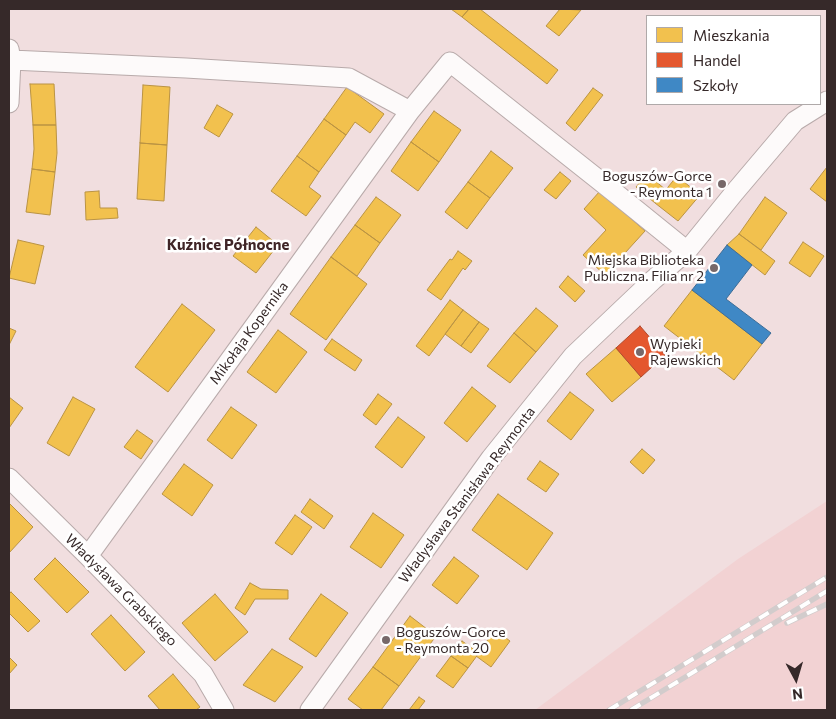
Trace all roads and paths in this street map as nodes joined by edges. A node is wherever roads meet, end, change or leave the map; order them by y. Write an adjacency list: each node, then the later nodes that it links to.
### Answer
1 (10, 54): 2 (street); 4 (street)
2 (9, 103)
3 (821, 105): 5 (street, Władysława Stanisława Reymonta)
4 (410, 111): 5 (street, Mikołaja Kopernika); 7 (street, Mikołaja Kopernika)
5 (687, 251): 9 (street, Władysława Stanisława Reymonta)
6 (9, 478): 7 (street, Władysława Grabskiego)
7 (88, 556): 8 (street, Władysława Grabskiego)
8 (224, 710)
9 (310, 710)

